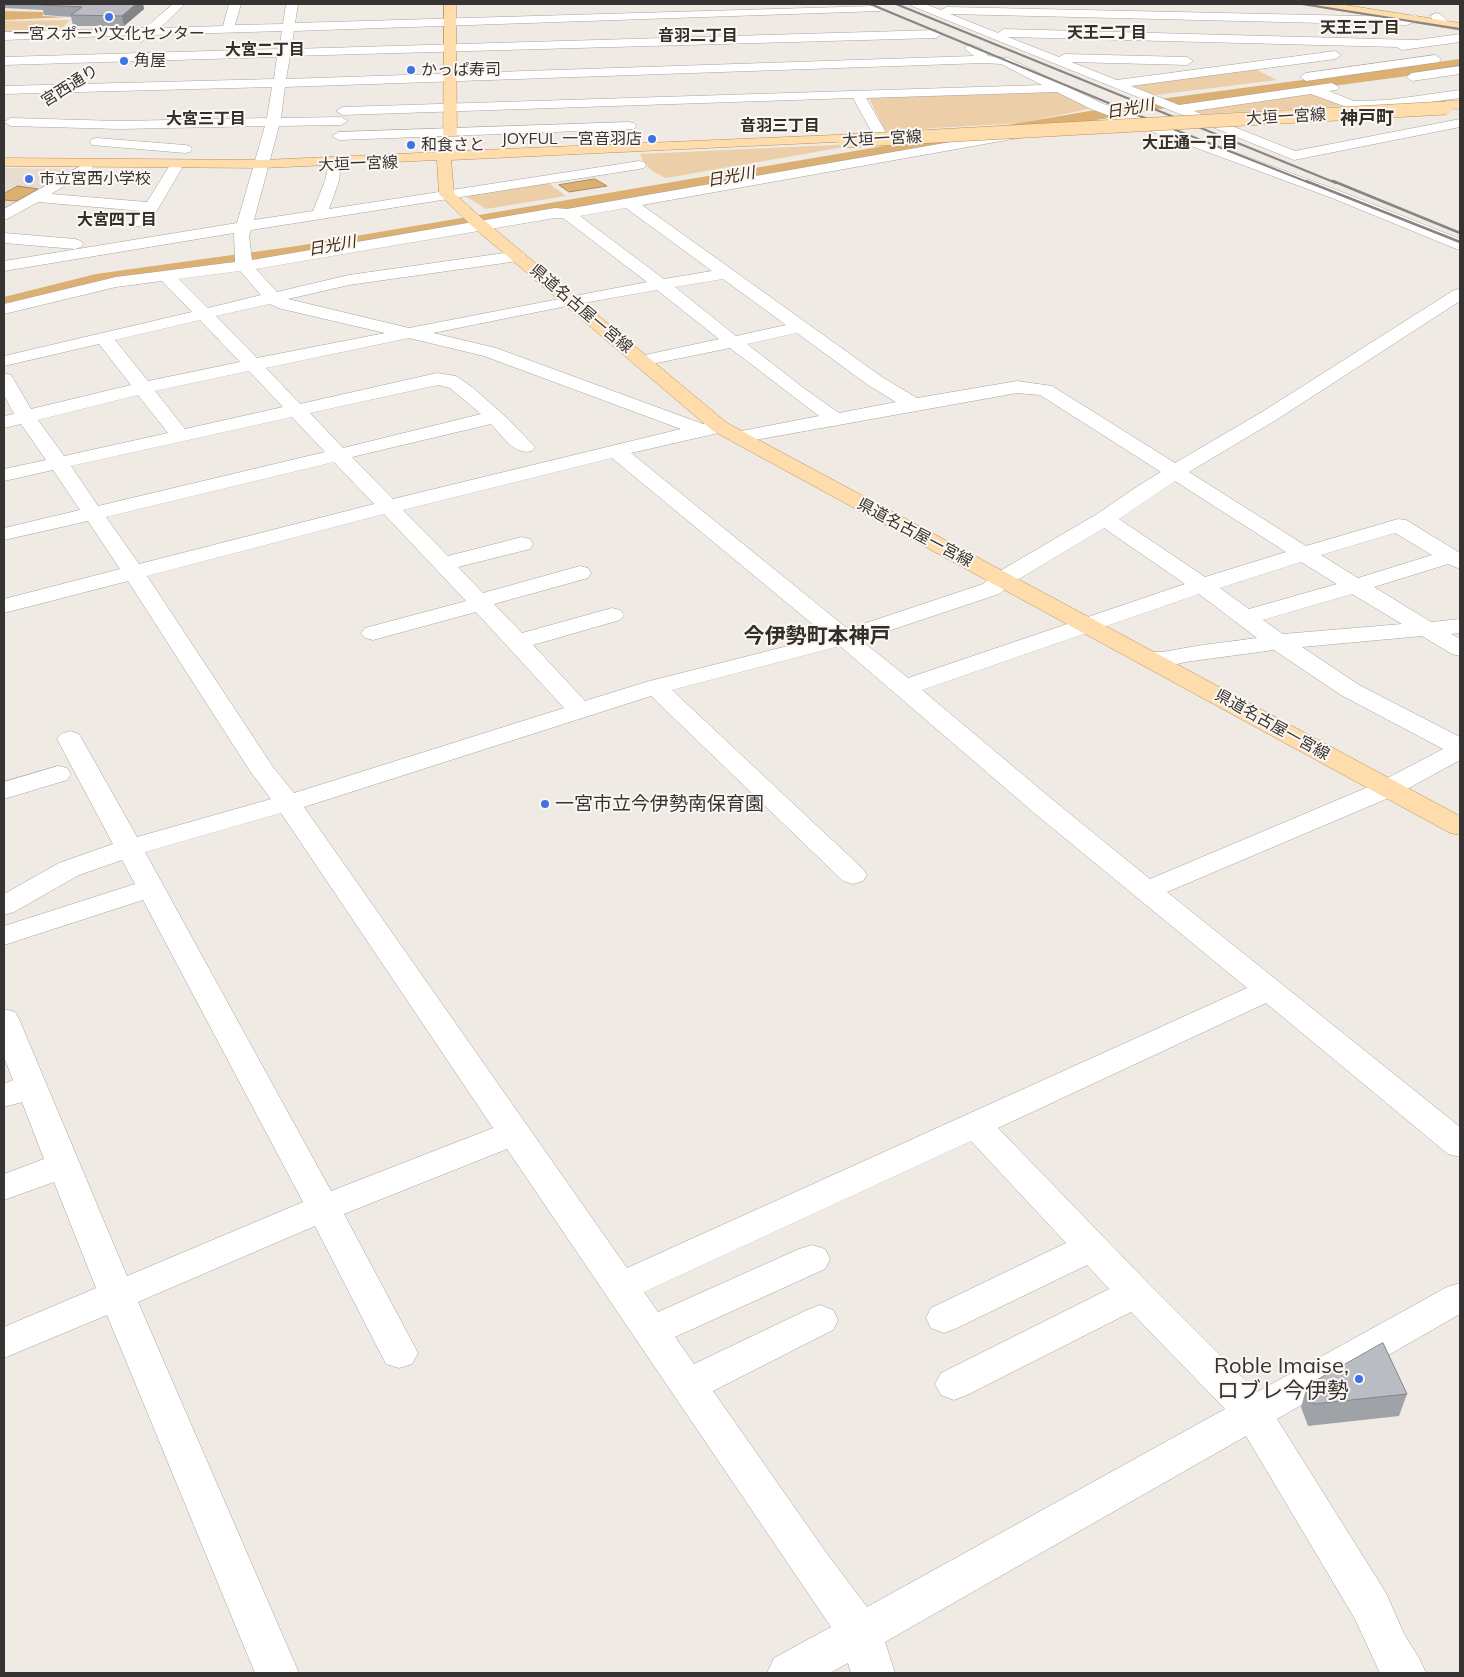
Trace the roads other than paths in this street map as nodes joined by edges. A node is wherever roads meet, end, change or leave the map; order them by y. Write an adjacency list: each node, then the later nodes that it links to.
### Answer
1 (179, 4): 29 (street, 宮西通り)
2 (235, 4): 27 (street)
3 (292, 4): 26 (street)
4 (442, 4): 21 (main road)
5 (450, 4): 21 (main road)
6 (526, 4): 18 (street)
7 (599, 4): 16 (street)
8 (862, 4): 22 (street)
9 (916, 4): 13 (street)
10 (1220, 4): 15 (street)
11 (1319, 4): 17 (main road)
12 (1062, 8): 13 (street); 15 (street); 32 (street)
13 (930, 10): 30 (street)
14 (348, 11): 24 (street)
15 (1225, 16): 17 (street); 36 (street)
16 (604, 18): 18 (street); 22 (street); 37 (street)
17 (1415, 19): 19 (main road)
18 (527, 20): 21 (street); 48 (street)
19 (1440, 20): 23 (street); 25 (main road)
20 (905, 21): 35 (street)
21 (445, 22): 24 (street); 40 (main road)
22 (751, 22): 35 (street); 37 (street); 56 (street)
23 (1460, 22)
24 (347, 27): 26 (street); 54 (street)
25 (1460, 27)
26 (290, 28): 27 (street); 41 (street)
27 (228, 30): 28 (street)
28 (213, 31): 29 (street); 42 (street)
29 (149, 32): 31 (street); 45 (street, 宮西通り)
30 (987, 33): 32 (street); 49 (street)
31 (56, 34): 33 (street); 47 (street)
32 (1067, 35): 36 (street); 44 (street)
33 (4, 36)
34 (1460, 38): 39 (street)
35 (941, 39): 53 (street)
36 (1235, 39): 39 (street); 55 (street)
37 (610, 44): 48 (street); 58 (street)
38 (962, 45): 46 (street)
39 (1392, 45): 50 (street); 55 (street)
40 (445, 48): 48 (street); 54 (street); 61 (main road)
41 (284, 54): 42 (street); 54 (street); 66 (street)
42 (208, 56): 43 (street)
43 (170, 57): 45 (street); 69 (street)
44 (1070, 57): 49 (street); 55 (street)
45 (114, 58): 47 (street); 71 (street, 宮西通り)
46 (984, 59): 52 (street); 59 (street)
47 (40, 60): 51 (street); 65 (street)
48 (533, 60): 58 (street); 61 (street); 84 (street)
49 (1055, 60): 68 (street)
50 (1433, 60): 57 (street); 63 (street)
51 (4, 61)
52 (923, 61): 53 (street); 76 (street)
53 (874, 62): 56 (street)
54 (345, 63): 61 (street); 66 (street); 91 (street)
55 (1247, 64): 62 (street); 68 (street)
56 (771, 66): 58 (street); 72 (street)
57 (1457, 67): 64 (street)
58 (613, 70): 83 (street)
59 (1027, 73): 60 (street); 73 (street)
60 (998, 74)
61 (445, 76): 86 (main road)
62 (1279, 76)
63 (1298, 78)
64 (1401, 78)
65 (27, 79): 71 (street); 74 (street); 80 (street)
66 (280, 83): 67 (street); 92 (street)
67 (222, 84): 69 (street); 96 (street)
68 (1115, 84): 81 (street)
69 (148, 85): 71 (street); 95 (street)
70 (1342, 86): 75 (street)
71 (73, 87): 82 (street, 宮西通り)
72 (781, 87): 77 (street); 83 (street)
73 (1056, 88): 76 (street); 93 (street)
74 (4, 90)
75 (1313, 90): 79 (street); 89 (street)
76 (941, 91): 77 (street)
77 (857, 93): 101 (street)
78 (1181, 94): 81 (street)
79 (1460, 94)
80 (4, 97)
81 (1152, 99): 89 (street)
82 (50, 100)
83 (621, 101): 84 (street); 98 (street)
84 (538, 104): 86 (street); 100 (street)
85 (1460, 106): 87 (main road, 大垣一宮線)
86 (445, 107): 91 (street); 104 (main road)
87 (1443, 107): 101 (main road, 大垣一宮線, bridge); 110 (main road, 大垣一宮線, bridge)
88 (34, 109): 99 (street, 宮西通り)
89 (1177, 109): 97 (street)
90 (1460, 112): 97 (street)
91 (342, 116): 92 (street); 102 (street)
92 (273, 123): 96 (street); 116 (street)
93 (1143, 123): 118 (street); 130 (street)
94 (1460, 123): 97 (street)
95 (120, 125): 96 (street); 99 (street); 106 (street)
96 (199, 125): 107 (street)
97 (1217, 125)
98 (629, 126): 100 (street); 110 (street)
99 (6, 127): 103 (street)
100 (540, 128): 104 (street); 108 (street)
101 (888, 135): 110 (main road, 大垣一宮線)
102 (339, 136): 104 (street); 112 (street)
103 (42, 137)
104 (444, 138): 109 (main road)
105 (79, 140): 106 (street)
106 (108, 142): 107 (street); 113 (street)
107 (185, 149): 115 (street)
108 (545, 152): 109 (main road, 大垣一宮線); 110 (main road, 大垣一宮線)
109 (444, 158): 110 (main road, 大垣一宮線); 112 (main road, 大垣一宮線); 119 (main road)
110 (639, 159): 119 (street)
111 (4, 162): 113 (main road, 大垣一宮線)
112 (335, 163): 116 (main road, 大垣一宮線); 125 (street)
113 (90, 165): 114 (main road, 大垣一宮線); 115 (main road, 大垣一宮線); 120 (street)
114 (4, 166)
115 (176, 166): 116 (main road, 大垣一宮線); 122 (street)
116 (263, 166): 127 (street)
117 (664, 181): 118 (street)
118 (684, 193): 121 (street)
119 (447, 194): 125 (street); 126 (main road, 県道名古屋一宮線)
120 (36, 197): 122 (street); 124 (street)
121 (630, 204): 123 (street); 135 (street)
122 (151, 207): 129 (street)
123 (568, 214): 126 (street); 137 (street)
124 (4, 215)
125 (319, 216): 127 (street)
126 (475, 217): 132 (main road, 県道名古屋一宮線); 133 (street)
127 (245, 226): 129 (street); 133 (street)
128 (4, 238): 131 (street)
129 (130, 244): 131 (street)
130 (1460, 245)
131 (111, 247): 134 (street)
132 (518, 256): 140 (street); 141 (main road, 県道名古屋一宮線)
133 (243, 261): 136 (street); 139 (street); 140 (street)
134 (4, 266)
135 (727, 273): 137 (street); 144 (street)
136 (165, 274): 142 (street); 143 (street)
137 (660, 284): 141 (street); 147 (street)
138 (1460, 294): 164 (street)
139 (4, 298)
140 (273, 298): 143 (street); 145 (street)
141 (572, 300): 145 (street); 149 (main road, 県道名古屋一宮線)
142 (4, 309)
143 (205, 314): 146 (street); 150 (street)
144 (802, 327): 147 (street); 153 (street)
145 (408, 334): 150 (street); 158 (street)
146 (104, 338): 148 (street); 152 (street)
147 (733, 343): 149 (street); 156 (street)
148 (4, 361)
149 (642, 361): 158 (main road, 県道名古屋一宮線)
150 (252, 365): 152 (street); 154 (street)
151 (4, 379): 157 (street)
152 (142, 388): 157 (street); 159 (street)
153 (913, 404): 156 (street); 164 (street)
154 (295, 410): 155 (street); 159 (street); 162 (street)
155 (494, 417): 160 (street); 162 (street)
156 (834, 418): 158 (street)
157 (15, 420): 163 (street)
158 (720, 431): 161 (street); 176 (main road, 県道名古屋一宮線)
159 (180, 435): 163 (street)
160 (525, 447)
161 (615, 450): 166 (street); 187 (street)
162 (338, 455): 166 (street); 167 (street)
163 (58, 462): 165 (street); 167 (street)
164 (1174, 472): 168 (street); 171 (street)
165 (4, 474)
166 (388, 507): 173 (street); 174 (street)
167 (92, 513): 169 (street); 174 (street)
168 (1105, 519): 176 (street); 177 (street)
169 (4, 534)
170 (522, 544): 173 (street)
171 (1303, 553): 172 (street); 177 (street); 178 (street)
172 (1455, 559): 178 (street)
173 (444, 564): 179 (street)
174 (134, 573): 180 (street); 200 (street)
175 (580, 573): 179 (street)
176 (1002, 580): 183 (main road, 県道名古屋一宮線); 187 (street)
177 (1203, 586): 182 (street); 183 (street)
178 (1355, 586): 182 (street); 185 (street)
179 (480, 602): 186 (street); 188 (street)
180 (4, 606)
181 (612, 615): 188 (street)
182 (1244, 618): 189 (street)
183 (1084, 624): 191 (main road, 県道名古屋一宮線); 193 (street)
184 (1460, 626): 185 (street)
185 (1426, 629): 189 (street); 190 (street)
186 (373, 633)
187 (846, 638): 192 (street); 193 (street)
188 (518, 642): 194 (street)
189 (1278, 642): 191 (street); 196 (street)
190 (1460, 649)
191 (1150, 658): 198 (main road, 県道名古屋一宮線)
192 (655, 687): 194 (street); 203 (street)
193 (905, 688): 205 (street)
194 (580, 711): 200 (street)
195 (70, 739): 202 (street)
196 (1460, 749): 198 (street)
197 (58, 774): 199 (street)
198 (1389, 788): 201 (main road, 県道名古屋一宮線); 205 (street)
199 (4, 790)
200 (288, 803): 202 (street); 212 (street)
201 (1460, 827)
202 (128, 848): 204 (street); 206 (street)
203 (853, 875)
204 (151, 888): 207 (street); 216 (street)
205 (1148, 890): 208 (street)
206 (4, 906)
207 (4, 936)
208 (1269, 990): 211 (street); 213 (street)
209 (4, 1019): 210 (street)
210 (18, 1091): 214 (street)
211 (976, 1125): 217 (street); 219 (street)
212 (514, 1134): 216 (street); 219 (street)
213 (1460, 1145)
214 (64, 1165): 215 (street); 221 (street)
215 (4, 1187)
216 (324, 1208): 221 (street); 227 (street)
217 (1091, 1247): 220 (street); 223 (street)
218 (812, 1259): 225 (street)
219 (621, 1288): 225 (street)
220 (1135, 1293): 228 (street); 230 (street)
221 (118, 1296): 226 (street); 232 (street)
222 (1460, 1297): 230 (street)
223 (944, 1318)
224 (820, 1320): 229 (street)
225 (651, 1332): 229 (street)
226 (4, 1343)
227 (399, 1353)
228 (954, 1384)
229 (688, 1385): 231 (street)
230 (1253, 1413): 231 (street); 235 (street)
231 (860, 1634): 233 (street); 234 (street)
232 (277, 1673)
233 (789, 1673)
234 (873, 1673)
235 (1404, 1673)

